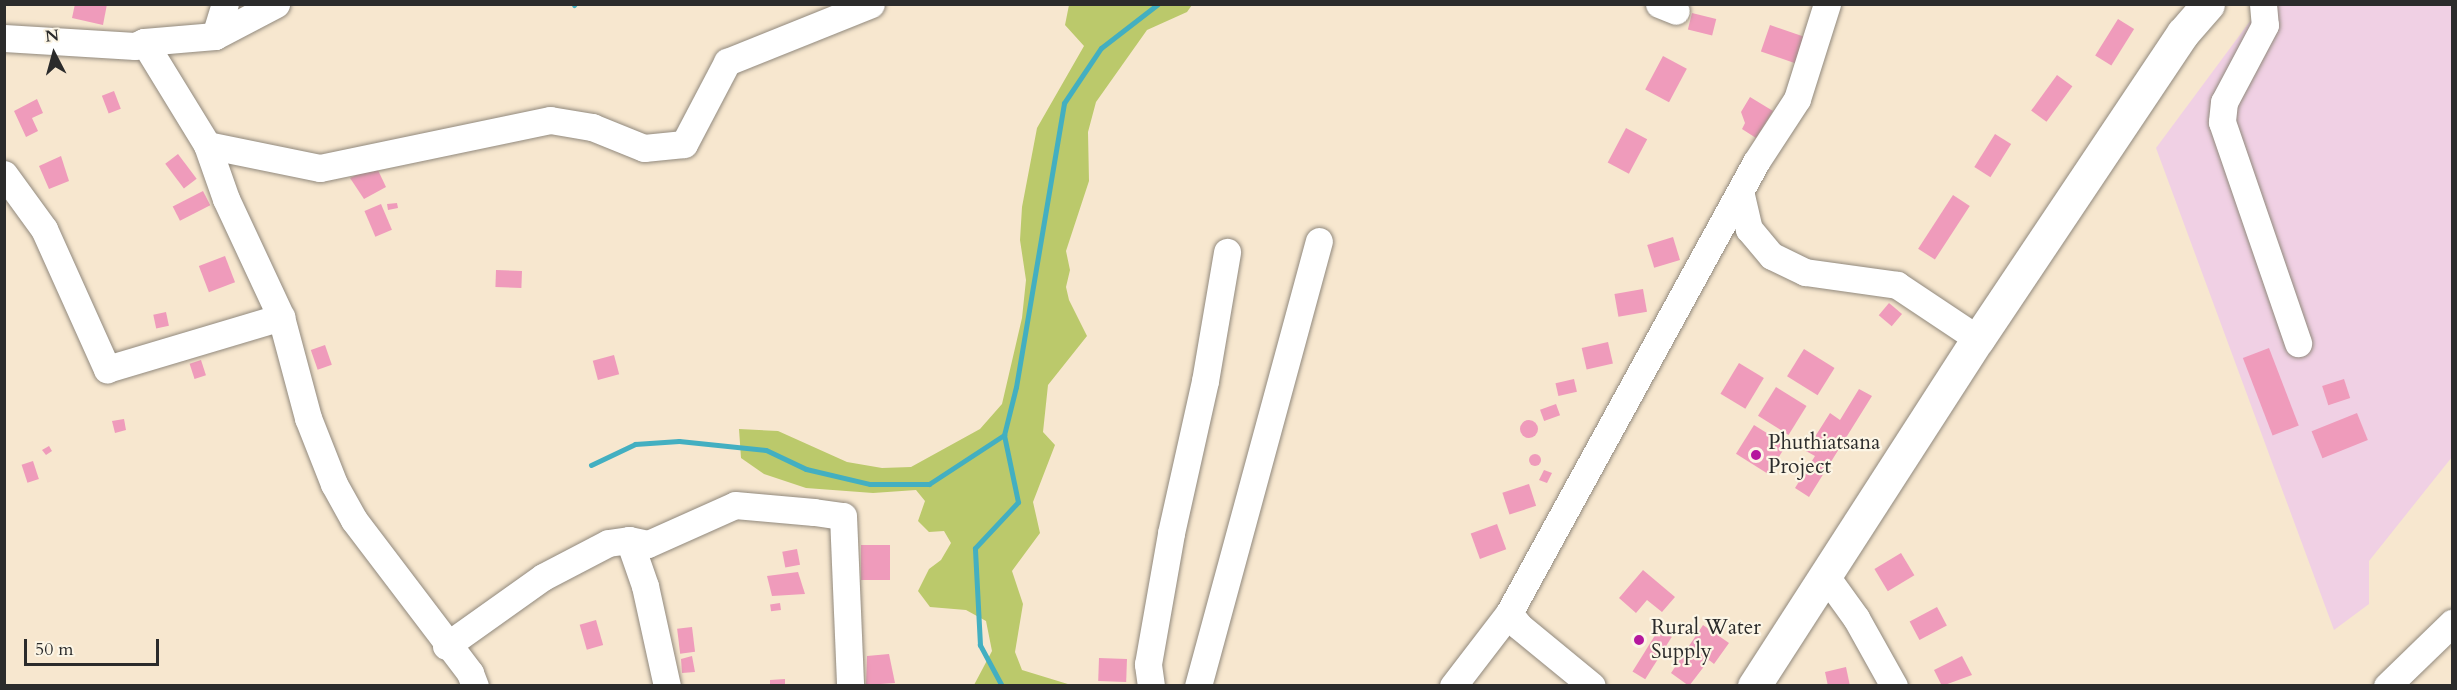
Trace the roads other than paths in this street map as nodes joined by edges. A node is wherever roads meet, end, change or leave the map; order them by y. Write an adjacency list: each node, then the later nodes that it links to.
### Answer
1 (225, 4): 7 (street)
2 (276, 4): 7 (street)
3 (871, 4): 10 (street)
4 (1827, 4): 12 (street)
5 (2208, 4): 16 (main road)
6 (2263, 4): 17 (street)
7 (215, 36): 9 (street)
8 (4, 38): 9 (street)
9 (144, 42): 10 (street)
10 (207, 145): 15 (street)
11 (4, 174): 15 (street)
12 (1741, 195): 16 (street); 20 (street)
13 (1319, 241): 28 (street)
14 (1227, 252): 27 (street)
15 (281, 317): 22 (street)
16 (1978, 339): 19 (main road)
17 (2298, 343)
18 (629, 540): 22 (street); 25 (street); 26 (street)
19 (1825, 575): 31 (main road); 32 (street)
20 (1509, 613): 29 (street); 30 (street)
21 (2452, 622): 23 (street)
22 (446, 645): 24 (street)
23 (2390, 684)
24 (475, 686)
25 (666, 686)
26 (850, 686)
27 (1151, 686)
28 (1198, 686)
29 (1453, 686)
30 (1592, 686)
31 (1754, 686)
32 (1894, 686)

